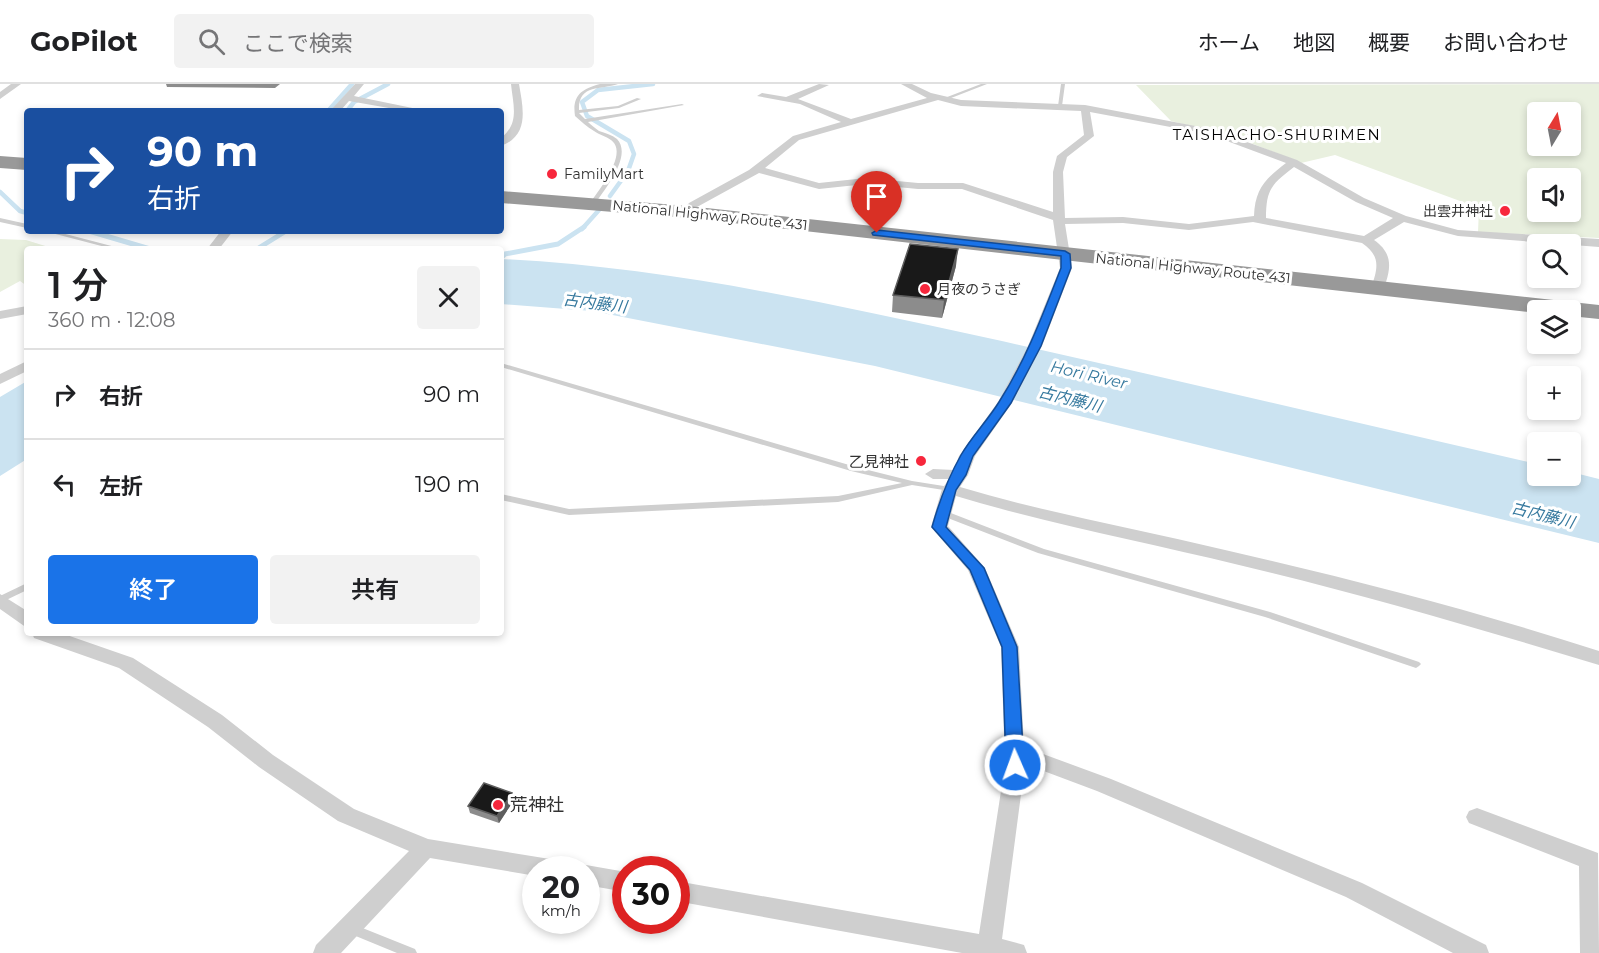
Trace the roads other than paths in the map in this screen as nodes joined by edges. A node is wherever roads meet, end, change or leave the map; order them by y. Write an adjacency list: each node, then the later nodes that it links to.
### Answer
1 (17, 84): 9 (street)
2 (360, 84): 11 (street)
3 (515, 84): 23 (street)
4 (616, 84): 20 (lane)
5 (905, 84): 13 (street)
6 (985, 84): 13 (lane)
7 (1063, 84): 16 (lane)
8 (825, 85): 14 (street)
9 (0, 96)
10 (762, 96): 14 (street)
11 (347, 98): 17 (street); 18 (street)
12 (639, 99): 20 (lane)
13 (940, 99): 16 (street); 22 (street)
14 (785, 100): 22 (street)
15 (682, 105): 21 (lane)
16 (1060, 106): 19 (street)
17 (338, 108)
18 (405, 108)
19 (1085, 108): 25 (street); 33 (street)
20 (577, 112): 21 (lane)
21 (584, 121): 29 (lane)
22 (851, 123): 27 (street)
23 (504, 141)
24 (0, 162): 26 (highway)
25 (1293, 162): 31 (street); 34 (street)
26 (24, 164)
27 (757, 169): 30 (street); 33 (street)
28 (504, 197): 29 (highway, National Highway Route 431)
29 (593, 203): 30 (highway, National Highway Route 431)
30 (688, 212): 42 (highway, National Highway Route 431)
31 (1402, 218): 38 (street); 39 (street)
32 (0, 219): 35 (lane)
33 (1059, 220): 34 (street); 42 (street)
34 (1260, 220): 38 (street)
35 (24, 225)
36 (59, 234): 40 (lane)
37 (225, 234): 41 (street)
38 (1366, 240): 43 (street)
39 (1592, 240)
40 (108, 246)
41 (215, 246)
42 (1065, 254): 43 (highway, National Highway Route 431); 51 (street)
43 (1377, 288): 45 (highway, National Highway Route 431)
44 (24, 311): 46 (street)
45 (1599, 312)
46 (0, 315)
47 (504, 366): 52 (lane)
48 (24, 367): 49 (street)
49 (0, 380)
50 (933, 474): 51 (street)
51 (955, 482): 52 (lane); 54 (street); 59 (street)
52 (912, 483): 53 (lane)
53 (504, 498)
54 (943, 513): 60 (lane); 61 (street)
55 (24, 588): 56 (lane)
56 (0, 600): 57 (street)
57 (24, 619)
58 (50, 636): 63 (street)
59 (1599, 658)
60 (1416, 664)
61 (1015, 752): 67 (street); 71 (street)
62 (1477, 817): 72 (street)
63 (426, 848): 64 (street); 66 (street)
64 (522, 864)
65 (690, 894): 67 (street)
66 (350, 927): 68 (street); 69 (lane)
67 (989, 950): 70 (street)
68 (325, 953)
69 (411, 953)
70 (1015, 953)
71 (1477, 953)
72 (1592, 953)

